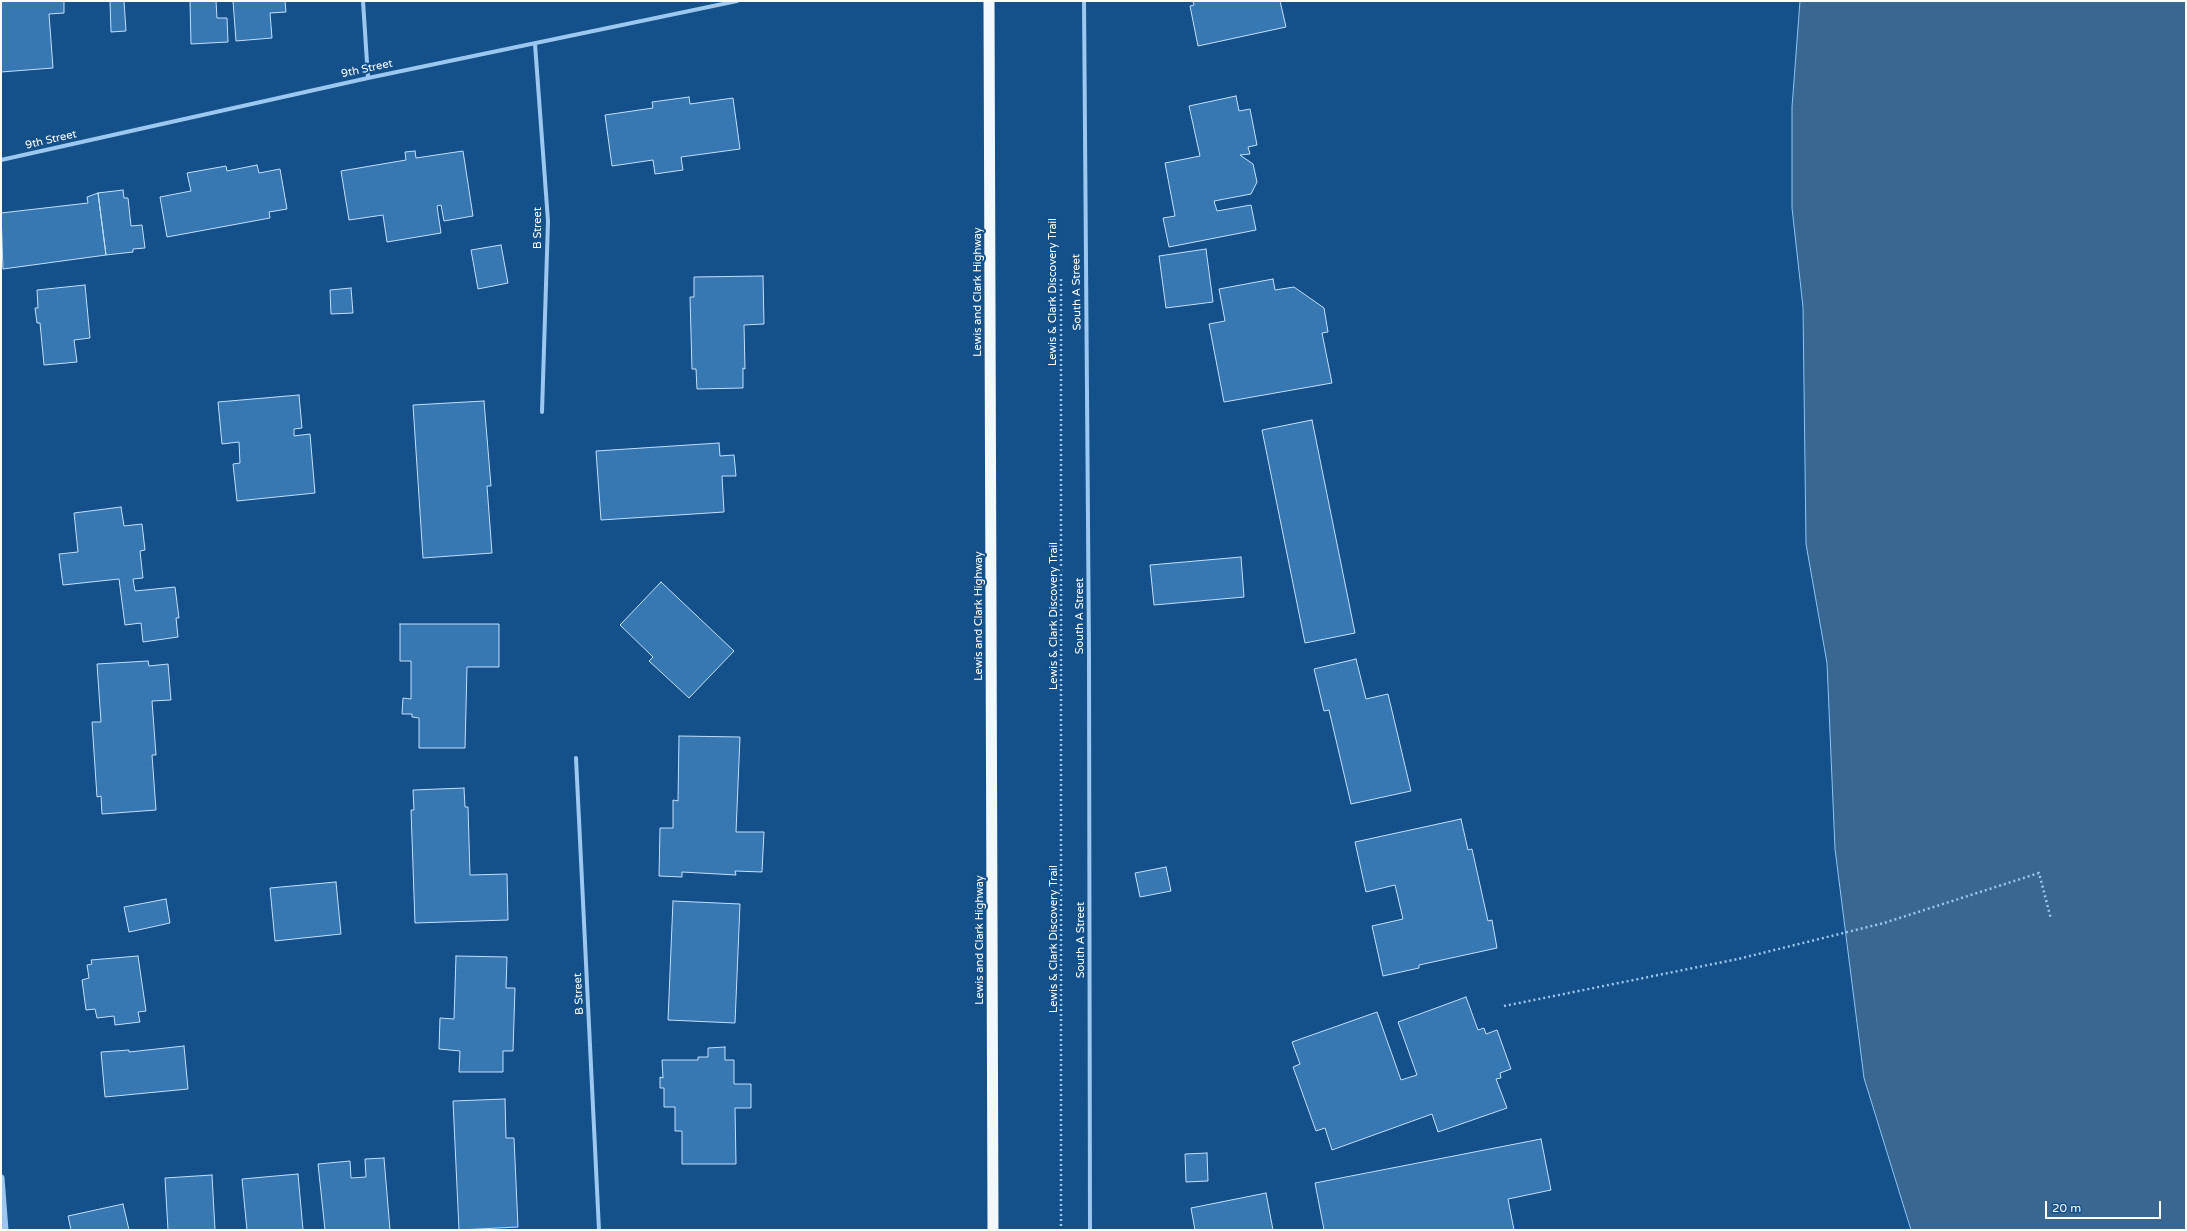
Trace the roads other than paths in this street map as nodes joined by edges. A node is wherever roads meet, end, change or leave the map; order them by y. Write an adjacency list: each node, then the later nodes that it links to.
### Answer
1 (363, 1): 6 (street)
2 (738, 1): 5 (street, 9th Street)
3 (989, 1): 13 (highway, Lewis and Clark Highway)
4 (1084, 1): 14 (street, South A Street)
5 (535, 44): 6 (street, 9th Street); 8 (street, B Street)
6 (368, 78): 7 (street, 9th Street)
7 (1, 160)
8 (542, 412)
9 (576, 758): 12 (street, B Street)
10 (1, 1178): 11 (street)
11 (5, 1230)
12 (599, 1230)
13 (993, 1230)
14 (1090, 1230)

